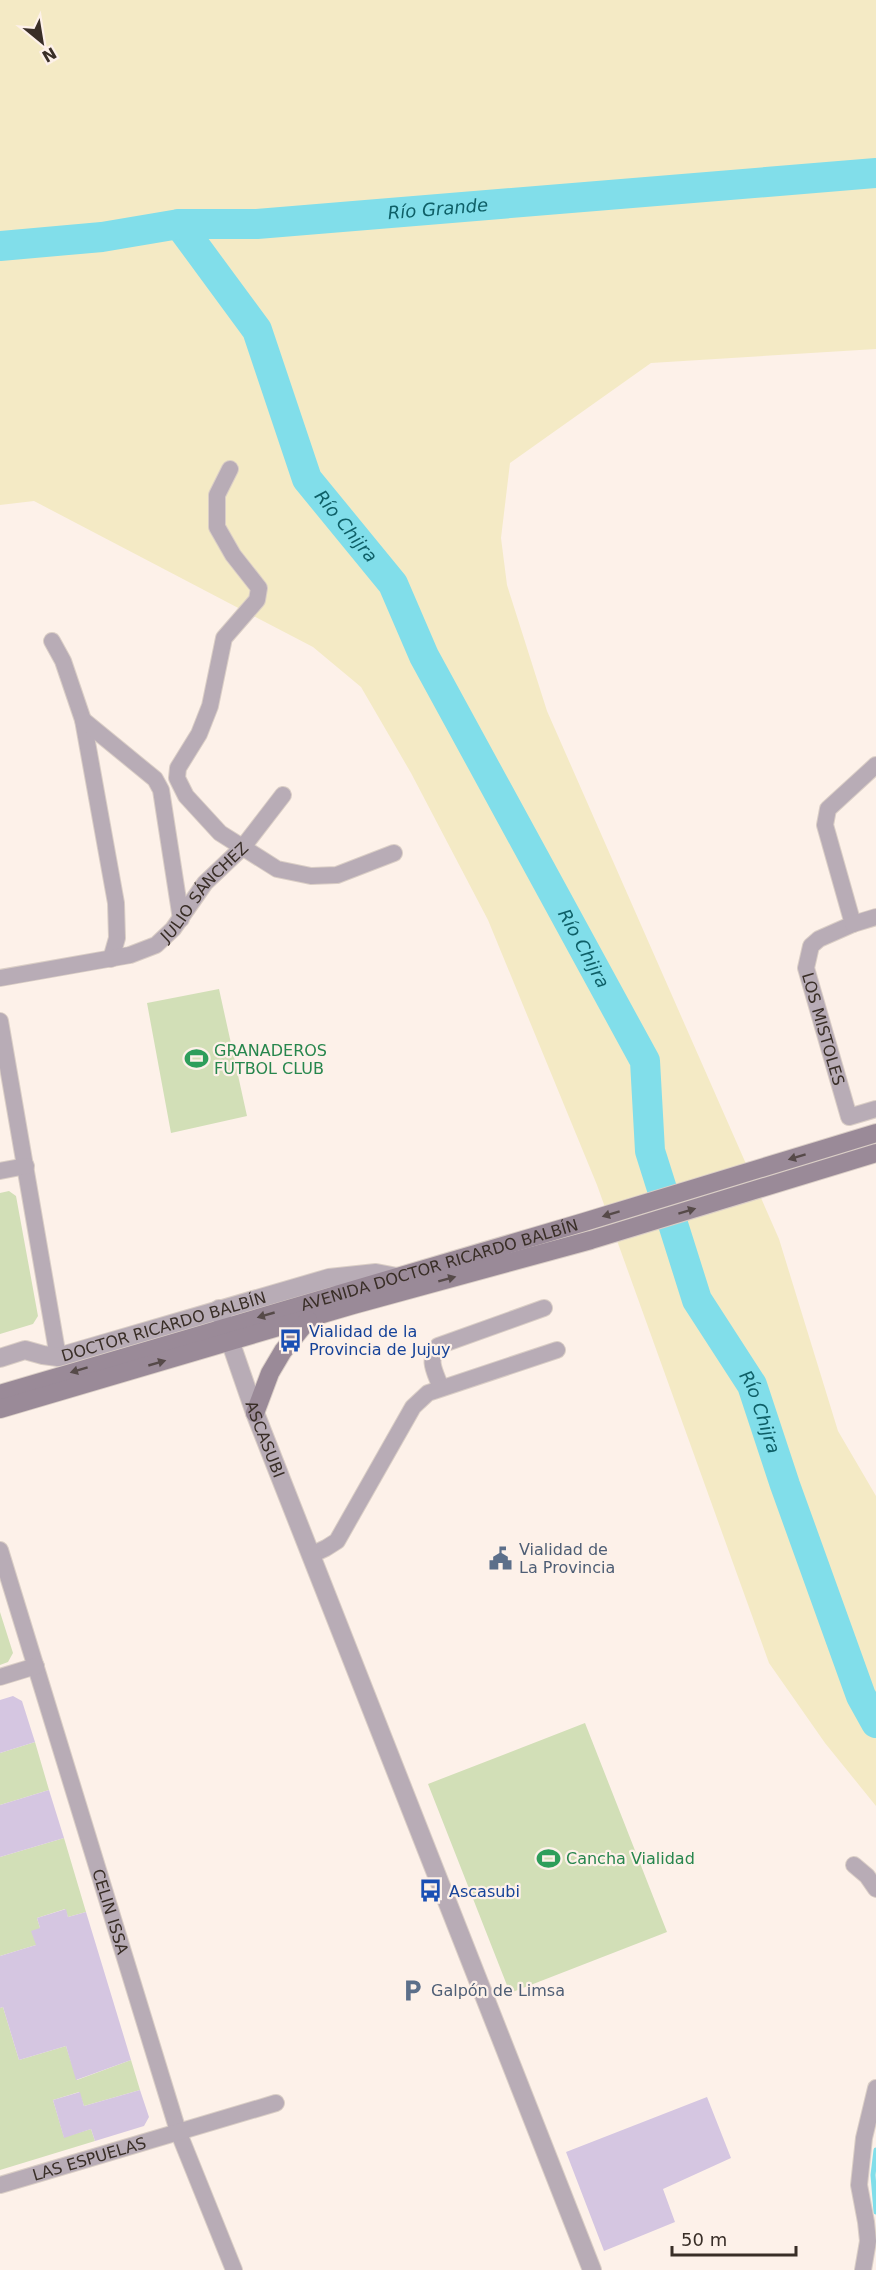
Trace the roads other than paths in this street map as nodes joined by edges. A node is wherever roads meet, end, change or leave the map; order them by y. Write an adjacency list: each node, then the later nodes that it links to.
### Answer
1 (230, 469): 5 (street)
2 (52, 641): 3 (street)
3 (82, 720): 6 (street); 13 (street)
4 (876, 765): 12 (street)
5 (177, 778): 6 (street); 8 (street)
6 (161, 790): 11 (street)
7 (283, 795): 8 (street, JULIO SÁNCHEZ)
8 (243, 847): 9 (street); 11 (street, JULIO SÁNCHEZ)
9 (394, 853)
10 (876, 917): 12 (street, LOS MISTOLES)
11 (181, 919): 13 (street, JULIO SÁNCHEZ)
12 (853, 924): 16 (street, LOS MISTOLES)
13 (111, 959): 14 (street, JULIO SÁNCHEZ)
14 (0, 978)
15 (0, 1021): 19 (street)
16 (876, 1109)
17 (876, 1133): 21 (main road, AVENIDA DOCTOR RICARDO BALBÍN, one-way to 21)
18 (876, 1153): 24 (main road, AVENIDA DOCTOR RICARDO BALBÍN, one-way to 18)
19 (26, 1166): 20 (street); 27 (street)
20 (0, 1171)
21 (398, 1277): 23 (street, DOCTOR RICARDO BALBÍN); 25 (main road, AVENIDA DOCTOR RICARDO BALBÍN, one-way to 25)
22 (544, 1308): 29 (street)
23 (219, 1309): 25 (street, ASCASUBI); 27 (street, DOCTOR RICARDO BALBÍN)
24 (308, 1320): 25 (main road, AVENIDA DOCTOR RICARDO BALBÍN); 32 (main road)
25 (227, 1334): 30 (main road, AVENIDA DOCTOR RICARDO BALBÍN, one-way to 30); 31 (main road, AVENIDA DOCTOR RICARDO BALBÍN, one-way to 25); 32 (street, ASCASUBI)
26 (557, 1350): 29 (street)
27 (58, 1357): 28 (street, DOCTOR RICARDO BALBÍN)
28 (0, 1358)
29 (441, 1388): 34 (street)
30 (0, 1394)
31 (0, 1409)
32 (255, 1413): 34 (street, ASCASUBI)
33 (0, 1550): 35 (street, CELIN ISSA)
34 (311, 1555): 44 (street, ASCASUBI)
35 (36, 1666): 36 (street); 41 (street, CELIN ISSA)
36 (0, 1677)
37 (854, 1865): 38 (street)
38 (876, 1889)
39 (876, 2088): 45 (street)
40 (276, 2103): 41 (street, LAS ESPUELAS)
41 (178, 2131): 42 (street, LAS ESPUELAS); 43 (street, CELIN ISSA)
42 (0, 2185)
43 (234, 2270)
44 (592, 2270)
45 (863, 2270)

